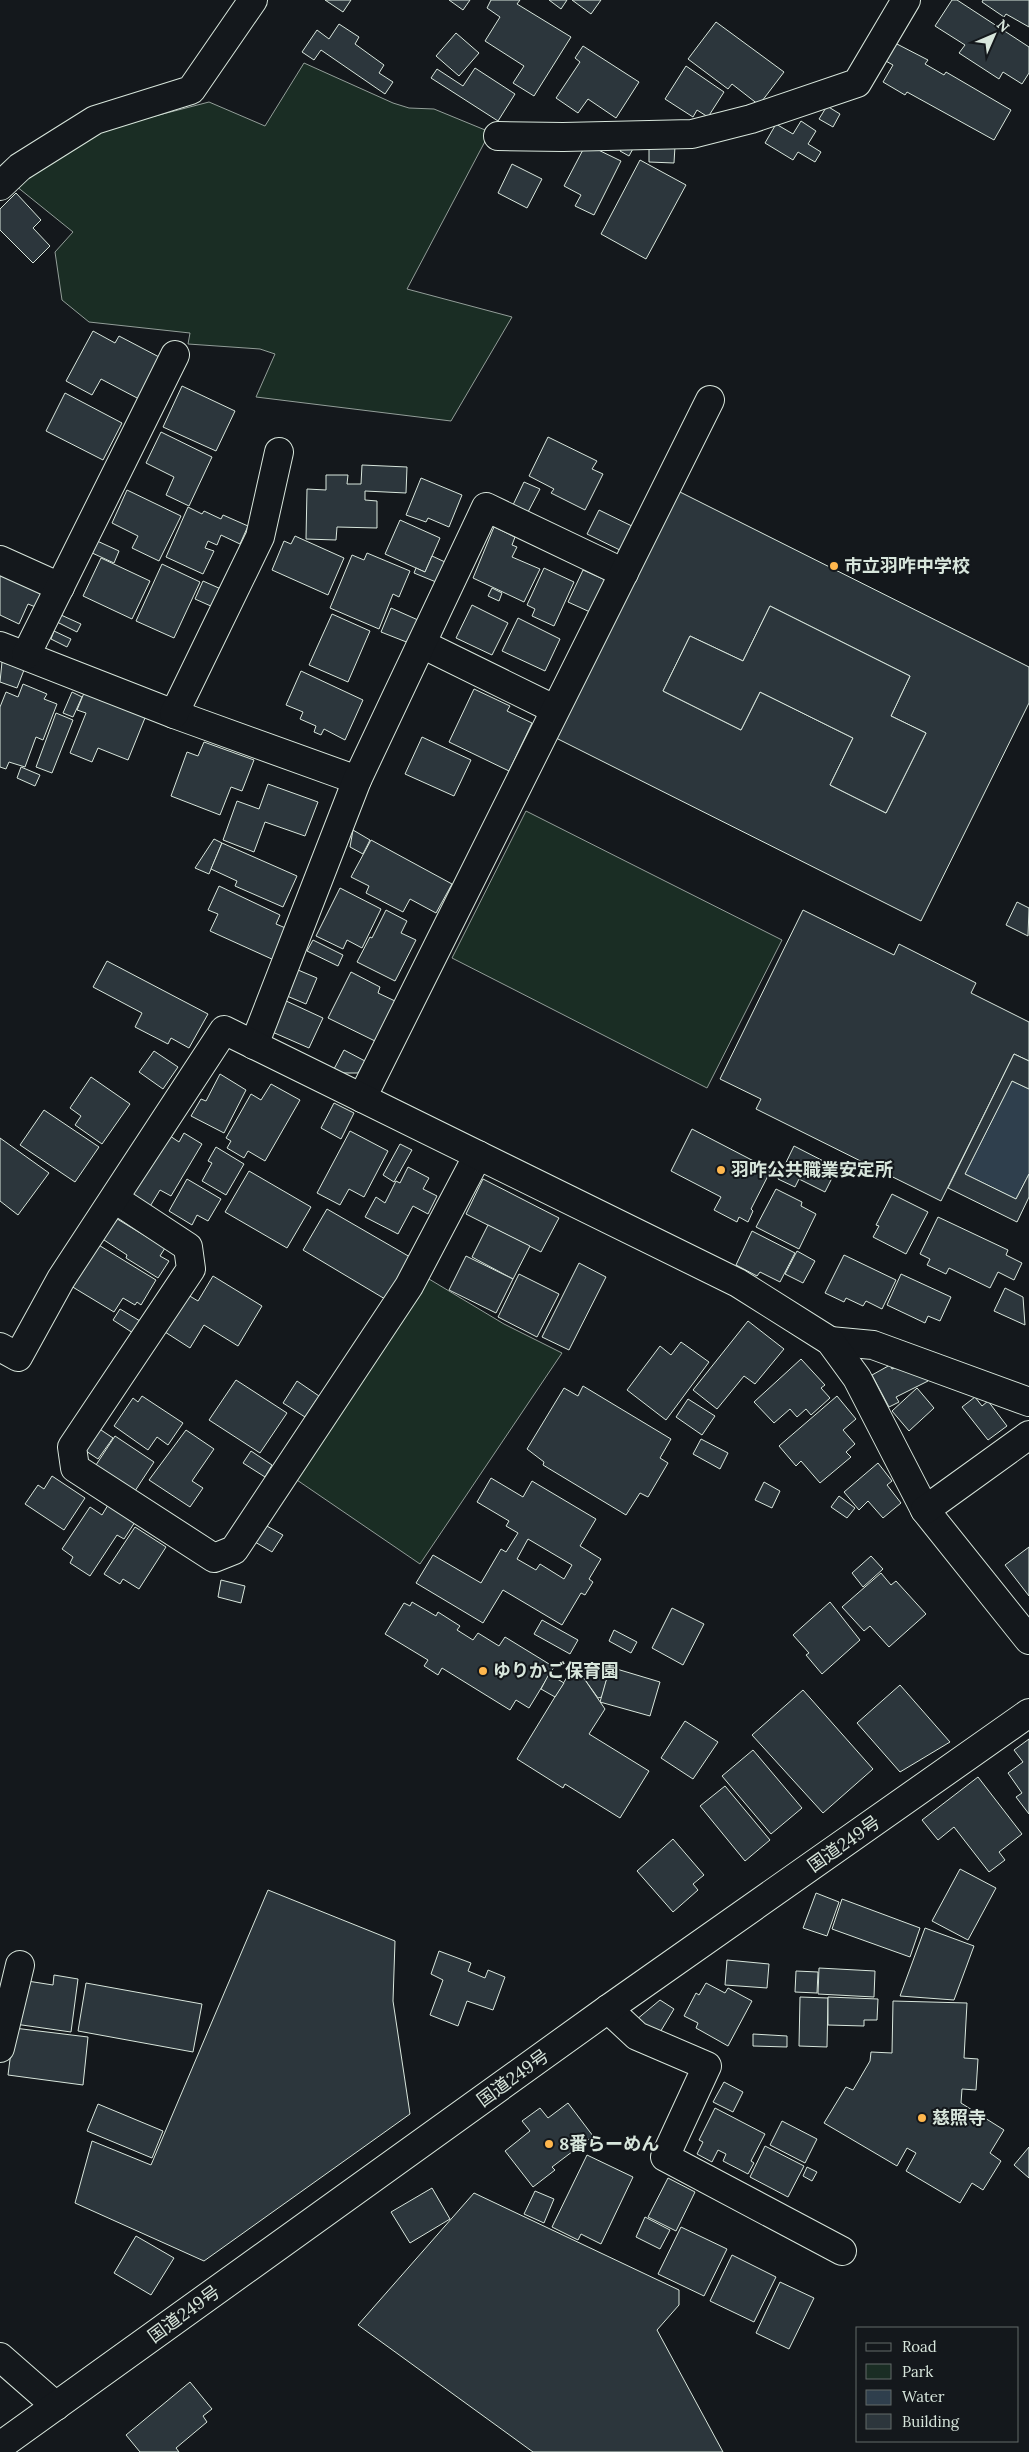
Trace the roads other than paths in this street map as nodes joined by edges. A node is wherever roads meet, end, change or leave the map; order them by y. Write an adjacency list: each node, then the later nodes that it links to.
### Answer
1 (253, 0): 4 (main road)
2 (906, 0): 3 (main road)
3 (498, 136)
4 (0, 186)
5 (175, 355): 10 (main road)
6 (710, 400): 9 (main road)
7 (279, 452): 15 (main road)
8 (0, 560): 10 (main road)
9 (624, 572): 11 (main road); 14 (main road)
10 (60, 587): 13 (main road)
11 (422, 644): 14 (main road); 16 (main road)
12 (0, 646): 13 (main road)
13 (26, 656): 15 (main road)
14 (554, 709): 18 (main road)
15 (174, 714): 16 (main road)
16 (357, 780): 17 (main road)
17 (254, 1045): 18 (main road); 20 (main road)
18 (362, 1098): 19 (main road)
19 (478, 1155): 20 (main road); 21 (main road)
20 (115, 1199): 22 (main road)
21 (830, 1341): 23 (main road); 25 (main road)
22 (0, 1347)
23 (1029, 1402)
24 (1029, 1435): 25 (main road)
25 (925, 1510): 26 (main road)
26 (1029, 1640)
27 (1029, 1713): 29 (main road, 国道249号)
28 (20, 1965): 30 (main road)
29 (608, 2009): 31 (main road); 33 (main road, 国道249号)
30 (0, 2048)
31 (842, 2250)
32 (0, 2357): 33 (main road)
33 (56, 2406): 34 (main road, 国道249号)
34 (0, 2446)

